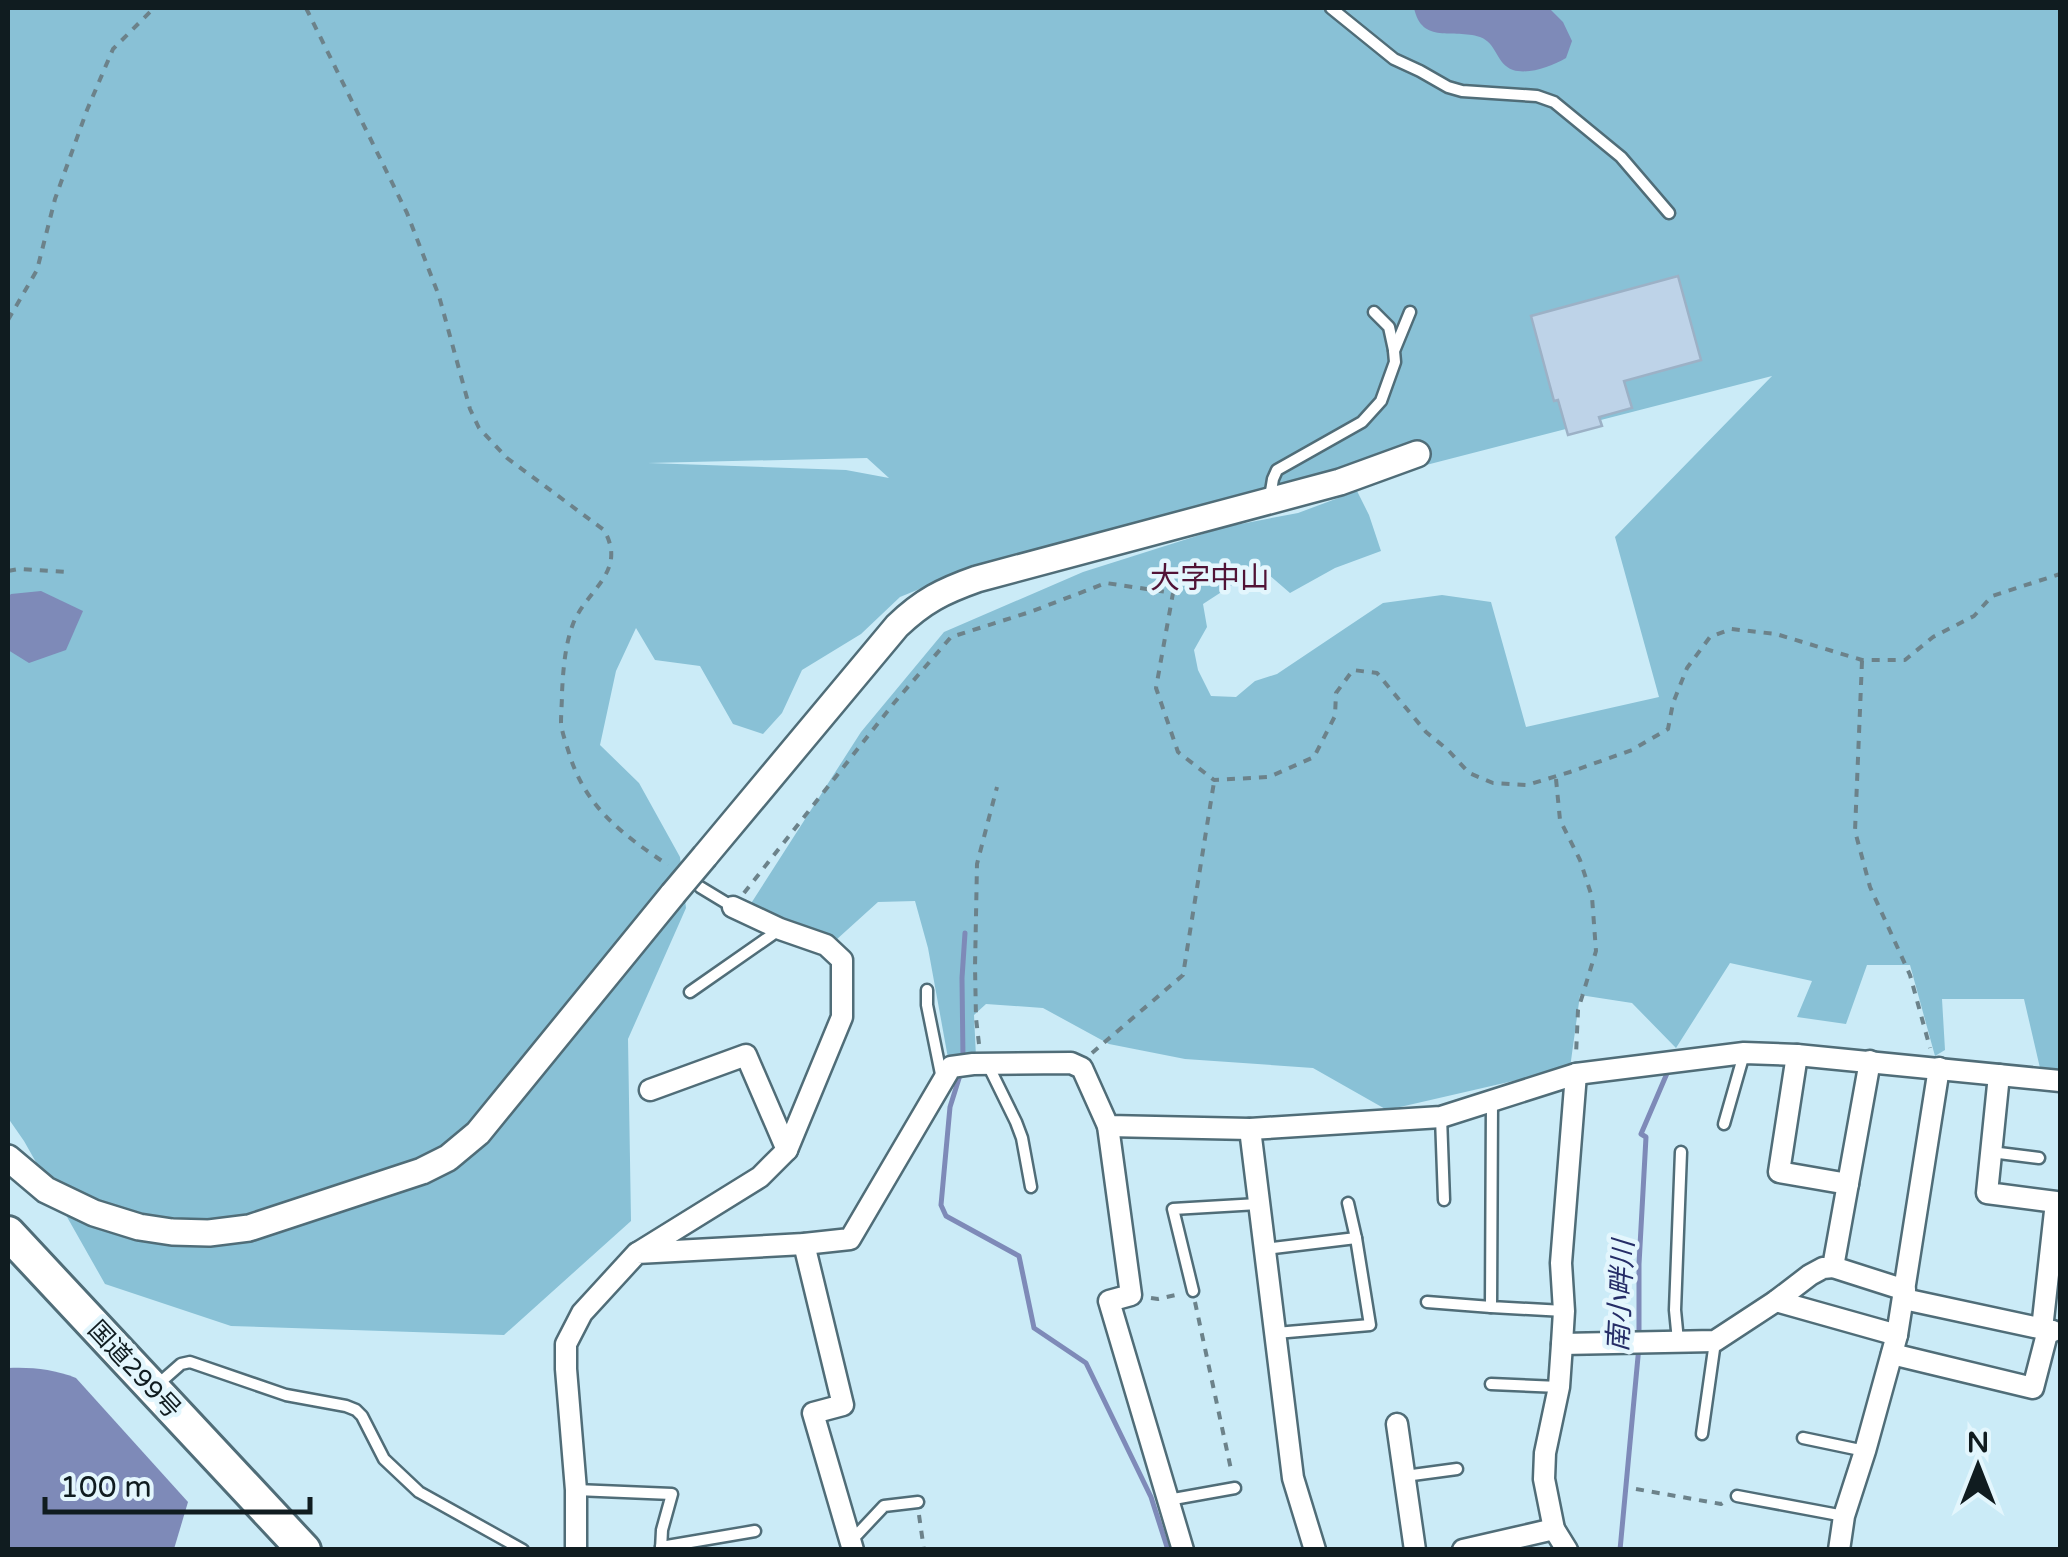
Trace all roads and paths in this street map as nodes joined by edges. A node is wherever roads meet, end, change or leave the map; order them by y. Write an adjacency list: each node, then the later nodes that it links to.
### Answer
1 (154, 8): 7 (path)
2 (304, 8): 18 (path)
3 (1331, 8): 4 (lane)
4 (1670, 213)
5 (1374, 312): 8 (lane)
6 (1410, 312): 8 (lane)
7 (8, 320)
8 (1394, 351): 10 (lane)
9 (1416, 454): 10 (street)
10 (1269, 501): 42 (street, bridge)
11 (8, 571): 12 (path)
12 (70, 572)
13 (2060, 574): 14 (path)
14 (1862, 660): 15 (path); 28 (path)
15 (1556, 776): 16 (path); 29 (path)
16 (1214, 780): 19 (path); 27 (path)
17 (997, 787): 26 (path)
18 (700, 887): 19 (lane)
19 (732, 907): 20 (street)
20 (780, 930): 22 (lane); 39 (street)
21 (926, 990): 32 (lane)
22 (690, 992)
23 (1744, 1053): 24 (street); 29 (street); 36 (lane)
24 (1798, 1055): 25 (street); 44 (street)
25 (1870, 1061): 28 (street); 44 (street)
26 (985, 1064): 27 (street); 32 (street); 45 (lane)
27 (1076, 1066): 37 (street)
28 (1936, 1068): 30 (street); 56 (street)
29 (1576, 1074): 34 (street); 61 (street)
30 (1999, 1075): 31 (street); 41 (street)
31 (2060, 1081)
32 (943, 1084): 51 (street)
33 (650, 1090): 39 (street)
34 (1492, 1100): 35 (street); 60 (lane)
35 (1441, 1117): 38 (street); 46 (lane)
36 (1724, 1124)
37 (1108, 1126): 38 (street); 57 (street)
38 (1250, 1128): 48 (street)
39 (786, 1150): 53 (street)
40 (1682, 1152): 64 (lane)
41 (1990, 1152): 43 (lane); 62 (street)
42 (8, 1158)
43 (2039, 1158)
44 (1848, 1184): 54 (street)
45 (1030, 1187)
46 (1444, 1200)
47 (1348, 1203): 50 (lane)
48 (1258, 1204): 52 (street); 55 (lane)
49 (8, 1233): 70 (highway, 国道299号)
50 (1356, 1238): 52 (lane); 63 (lane)
51 (804, 1244): 53 (street); 86 (street)
52 (1264, 1250): 63 (street)
53 (637, 1252): 79 (street)
54 (1833, 1267): 56 (street); 58 (street)
55 (1193, 1291): 57 (path); 77 (path)
56 (1904, 1294): 62 (street); 67 (street)
57 (1131, 1295): 81 (street)
58 (1776, 1301): 65 (street); 67 (street)
59 (1427, 1302): 60 (lane)
60 (1491, 1307): 61 (lane)
61 (1564, 1310): 66 (street)
62 (2050, 1330): 67 (street)
63 (1275, 1333): 93 (street)
64 (1678, 1340): 65 (street); 66 (street)
65 (1715, 1340): 72 (lane)
66 (1562, 1344): 69 (street)
67 (1894, 1344): 74 (street)
68 (1491, 1384): 69 (lane)
69 (1559, 1386): 84 (street)
70 (154, 1388): 88 (highway, 国道299号); 89 (lane)
71 (1397, 1424): 76 (street)
72 (1702, 1434)
73 (1802, 1438): 74 (lane)
74 (1865, 1451): 83 (street)
75 (1457, 1469): 76 (lane)
76 (1405, 1476): 94 (street)
77 (1235, 1488): 81 (lane)
78 (1636, 1489): 80 (path)
79 (576, 1490): 87 (lane); 90 (street)
80 (1737, 1496): 83 (lane)
81 (1168, 1500): 92 (street)
82 (918, 1502): 86 (lane); 91 (path)
83 (1844, 1516): 97 (street)
84 (1554, 1529): 95 (street); 96 (street)
85 (755, 1531): 87 (lane)
86 (852, 1545)
87 (661, 1548)
88 (304, 1550)
89 (523, 1550)
90 (576, 1550)
91 (924, 1550)
92 (1183, 1550)
93 (1315, 1550)
94 (1415, 1550)
95 (1463, 1550)
96 (1567, 1550)
97 (1839, 1550)

